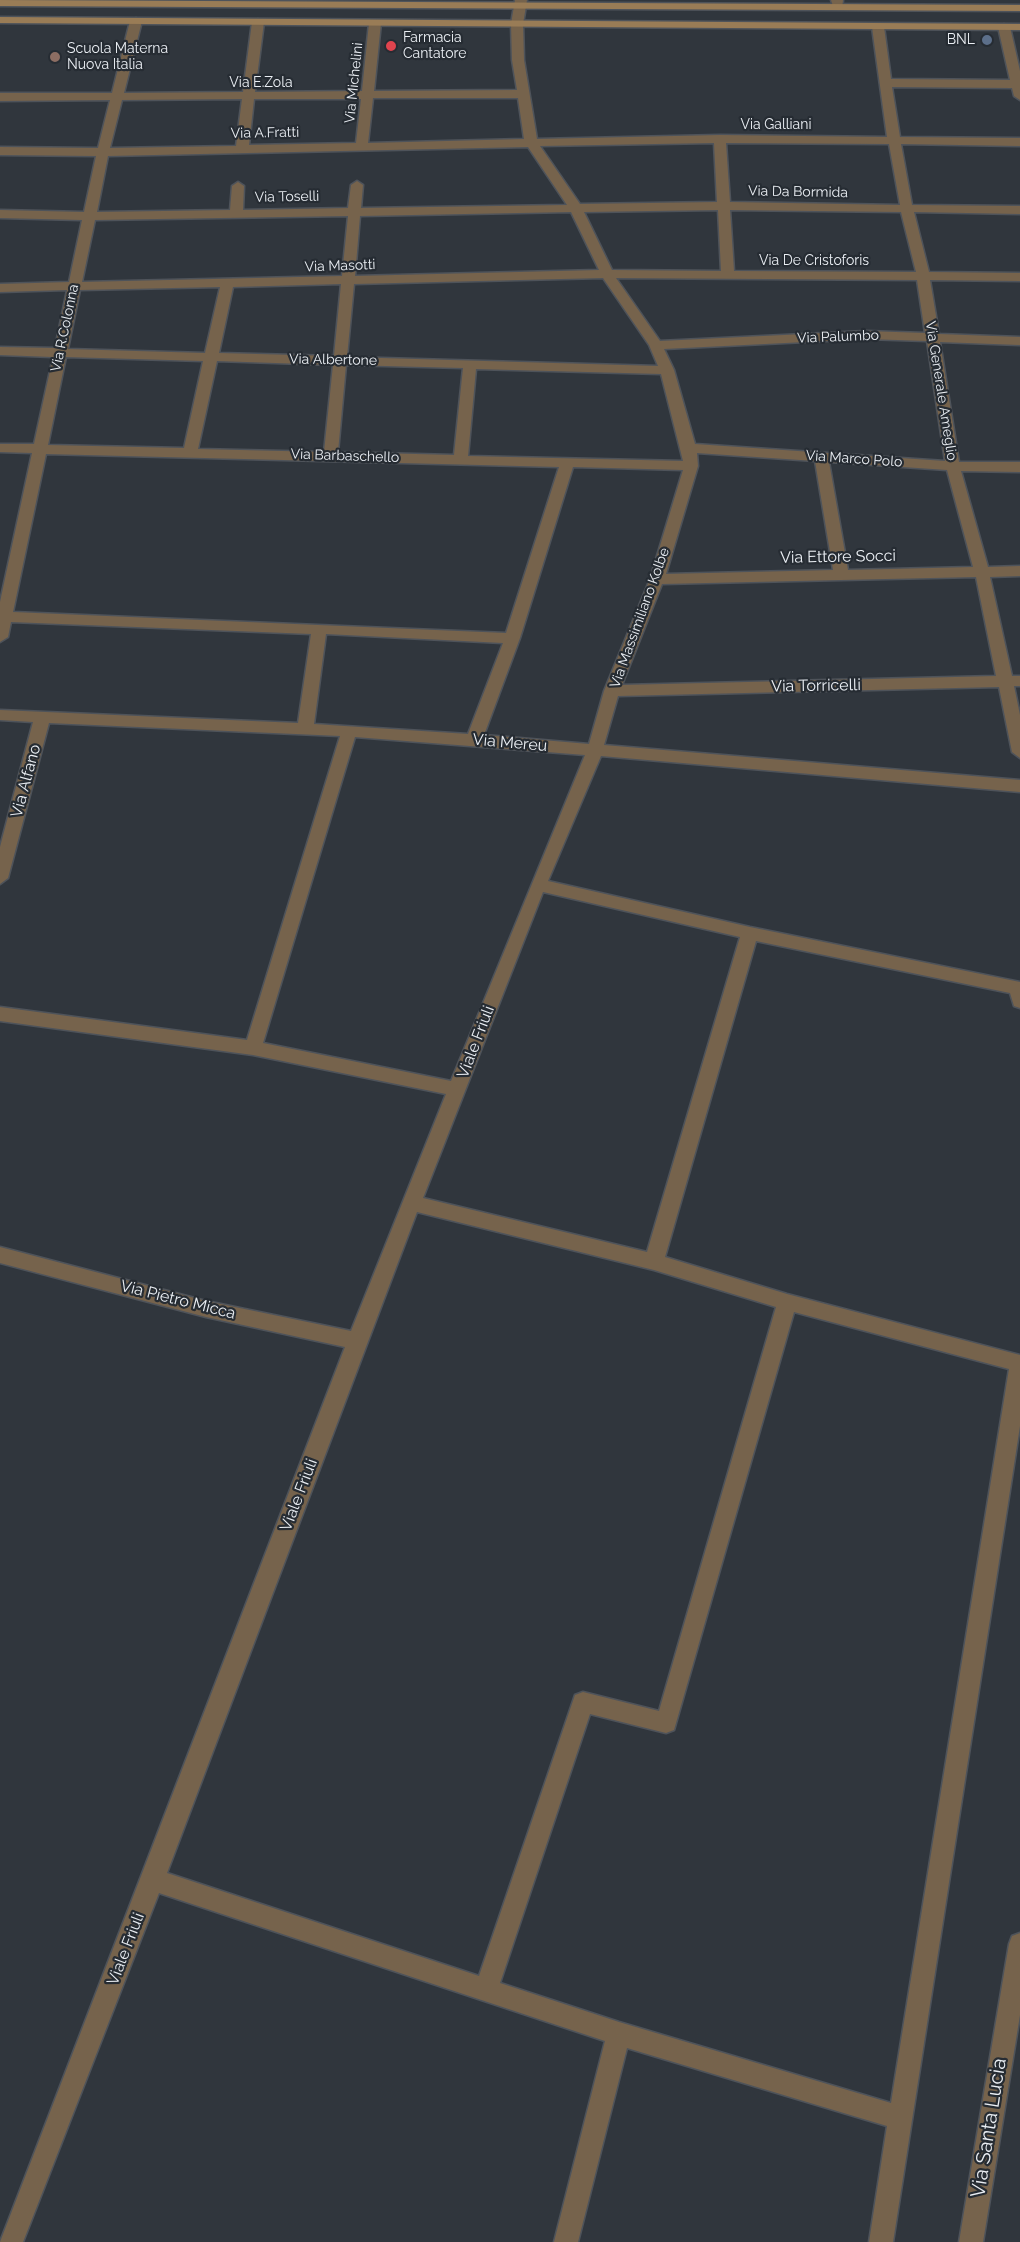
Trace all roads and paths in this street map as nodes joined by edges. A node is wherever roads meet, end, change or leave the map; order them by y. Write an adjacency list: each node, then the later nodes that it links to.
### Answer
1 (153, 1): 2 (main road); 5 (main road)
2 (259, 2): 3 (main road)
3 (378, 2): 4 (main road)
4 (521, 2): 7 (main road); 13 (street, Via Massimiliano Kolbe)
5 (0, 3)
6 (838, 3): 7 (main road); 8 (main road)
7 (700, 4)
8 (1020, 8)
9 (0, 20): 10 (main road)
10 (136, 21): 11 (main road); 22 (street, Via R.Colonna)
11 (258, 22): 12 (main road); 23 (street)
12 (375, 23): 13 (main road); 21 (street, Via Michelini)
13 (517, 24): 14 (main road); 19 (street, Via Massimiliano Kolbe)
14 (878, 27): 15 (main road); 17 (street, Via Generale Ameglio)
15 (1004, 27): 16 (main road); 18 (street)
16 (1020, 27)
17 (886, 82): 18 (street); 25 (street, Via Generale Ameglio)
18 (1019, 88)
19 (522, 94): 21 (street, Via E.Zola); 26 (street, Via Massimiliano Kolbe)
20 (0, 97): 22 (street, Via E.Zola)
21 (368, 97): 23 (street, Via E.Zola); 28 (street, Via Michelini)
22 (117, 98): 23 (street, Via E.Zola); 31 (street, Via R.Colonna)
23 (248, 98): 29 (street)
24 (720, 139): 25 (street, Via Galliani); 26 (street, Via Galliani); 34 (street)
25 (894, 140): 27 (street, Via Galliani); 36 (street, Via Generale Ameglio)
26 (531, 142): 28 (street, Via A.Fratti); 35 (street, Via Massimiliano Kolbe)
27 (1020, 142)
28 (362, 146): 29 (street, Via A.Fratti)
29 (242, 149): 31 (street, Via A.Fratti)
30 (0, 151): 31 (street, Via A.Fratti)
31 (103, 152): 41 (street, Via R.Colonna)
32 (357, 185): 38 (street)
33 (238, 186): 39 (street)
34 (724, 206): 35 (street, Via Da Bormida); 36 (street, Via Da Bormida); 43 (street)
35 (575, 207): 38 (street, Via Toselli); 42 (street, Via Massimiliano Kolbe)
36 (907, 210): 37 (street, Via Da Bormida); 44 (street, Via Generale Ameglio)
37 (1020, 210)
38 (354, 211): 39 (street, Via Toselli); 46 (street)
39 (236, 213): 41 (street, Via Toselli)
40 (0, 214): 41 (street, Via Toselli)
41 (89, 216): 49 (street, Via R.Colonna)
42 (607, 274): 43 (street, Via De Cristoforis); 46 (street, Via Masotti); 52 (street, Via Massimiliano Kolbe)
43 (728, 275): 44 (street, Via De Cristoforis)
44 (924, 276): 45 (street, Via De Cristoforis); 50 (street, Via Generale Ameglio)
45 (1020, 277)
46 (350, 280): 47 (street, Via Masotti); 56 (street)
47 (227, 285): 49 (street, Via Masotti); 55 (street)
48 (0, 288): 49 (street, Via Masotti)
49 (74, 288): 54 (street, Via R.Colonna)
50 (932, 338): 51 (street, Via Palumbo); 52 (street, Via Palumbo); 68 (street, Via Generale Ameglio)
51 (1020, 341)
52 (656, 345): 58 (street, Via Massimiliano Kolbe)
53 (0, 351): 54 (street, Via Albertone)
54 (60, 352): 55 (street, Via Albertone); 61 (street, Via R.Colonna)
55 (210, 358): 56 (street, Via Albertone); 62 (street)
56 (341, 360): 57 (street, Via Albertone); 63 (street)
57 (470, 364): 58 (street, Via Albertone); 65 (street)
58 (667, 370): 60 (street, Via Massimiliano Kolbe)
59 (0, 448): 61 (street, Via Barbaschello)
60 (689, 448): 64 (street, Via Marco Polo); 67 (street, Via Massimiliano Kolbe)
61 (38, 449): 62 (street, Via Barbaschello); 74 (street, Via R.Colonna)
62 (190, 452): 63 (street, Via Barbaschello)
63 (331, 455): 65 (street, Via Barbaschello)
64 (821, 457): 68 (street, Via Marco Polo); 72 (street)
65 (461, 459): 66 (street, Via Barbaschello)
66 (567, 463): 67 (street, Via Barbaschello); 77 (street)
67 (691, 466): 73 (street, Via Massimiliano Kolbe)
68 (953, 466): 69 (street, Via Marco Polo); 71 (street, Via Generale Ameglio)
69 (1020, 467)
70 (1020, 571): 71 (street, Via Ettore Socci)
71 (982, 572): 72 (street, Via Ettore Socci); 78 (street, Via Generale Ameglio)
72 (841, 575): 73 (street, Via Ettore Socci)
73 (657, 579): 79 (street, Via Massimiliano Kolbe)
74 (4, 617): 75 (street); 76 (street, Via R.Colonna)
75 (319, 629): 77 (street); 82 (street)
76 (0, 637)
77 (512, 638): 84 (street)
78 (1012, 681): 79 (street, Via Torricelli); 86 (street, Via Generale Ameglio)
79 (612, 691): 85 (street, Via Massimiliano Kolbe)
80 (0, 715): 81 (street, Via Mereu)
81 (42, 718): 82 (street, Via Mereu); 88 (street, Via Alfano)
82 (305, 729): 83 (street, Via Mereu)
83 (349, 731): 84 (street, Via Mereu); 93 (street)
84 (474, 740): 85 (street, Via Mereu)
85 (595, 751): 87 (street, Via Mereu); 89 (street, Viale Friuli)
86 (1020, 752)
87 (1020, 786)
88 (0, 878)
89 (538, 885): 90 (street); 94 (street, Viale Friuli)
90 (750, 933): 91 (street); 97 (street)
91 (1020, 1001)
92 (0, 1014): 93 (street)
93 (253, 1048): 94 (street)
94 (458, 1089): 95 (street, Viale Friuli)
95 (412, 1203): 97 (street); 99 (street, Viale Friuli)
96 (0, 1255): 99 (street, Via Pietro Micca)
97 (654, 1262): 98 (street)
98 (787, 1302): 100 (street); 103 (street)
99 (357, 1341): 101 (street, Viale Friuli)
100 (1020, 1363): 105 (street)
101 (153, 1880): 103 (street); 107 (street, Viale Friuli)
102 (1020, 1944): 106 (street, Via Santa Lucia)
103 (486, 1990): 104 (street)
104 (619, 2034): 105 (street); 108 (street)
105 (901, 2118): 109 (street)
106 (975, 2235)
107 (11, 2242)
108 (566, 2242)
109 (881, 2242)

